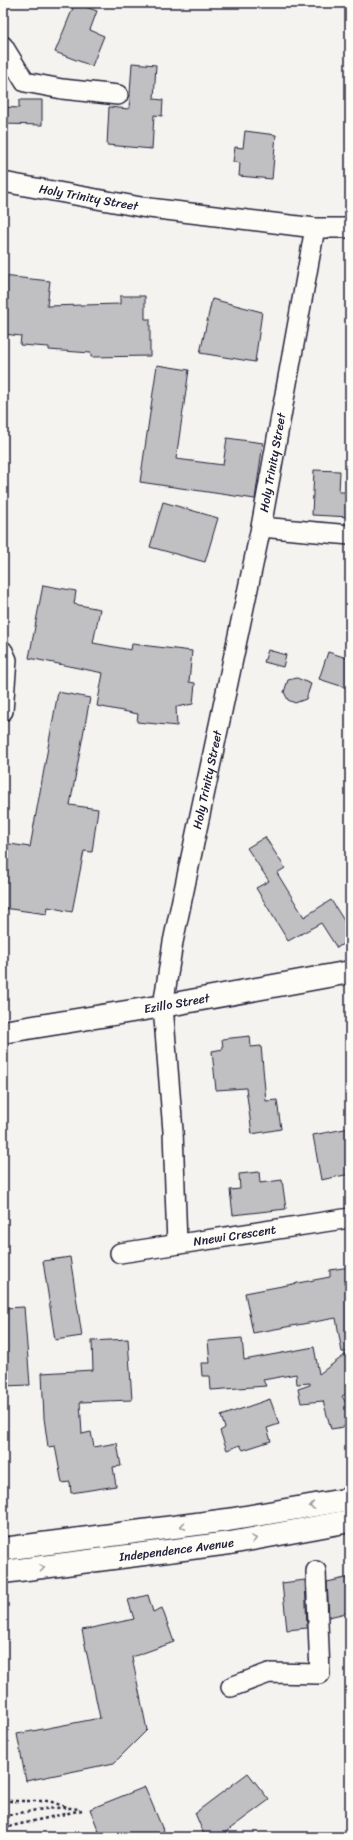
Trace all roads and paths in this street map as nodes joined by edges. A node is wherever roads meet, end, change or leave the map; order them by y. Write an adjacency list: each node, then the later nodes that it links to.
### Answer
1 (3, 46): 2 (street)
2 (118, 95)
3 (3, 182): 4 (street, Holy Trinity Street)
4 (316, 228): 5 (street); 6 (street, Holy Trinity Street)
5 (350, 228)
6 (261, 527): 7 (street); 11 (street, Holy Trinity Street)
7 (350, 536)
8 (3, 651): 9 (street)
9 (3, 711)
10 (350, 972): 11 (main road, Ezillo Street)
11 (163, 1006): 12 (main road, Ezillo Street); 14 (street, Holy Trinity Street)
12 (3, 1032)
13 (350, 1218): 14 (street, Nnewi Crescent)
14 (177, 1244): 15 (street, Nnewi Crescent)
15 (120, 1253)
16 (350, 1499): 17 (main road, Independence Avenue, one-way to 17)
17 (228, 1520): 19 (main road); 20 (main road, Independence Avenue, one-way to 20)
18 (350, 1521): 19 (main road, Independence Avenue, one-way to 18)
19 (230, 1543): 22 (main road, Independence Avenue, one-way to 19)
20 (3, 1549)
21 (316, 1571): 23 (street)
22 (3, 1572)
23 (231, 1687)
24 (3, 1801): 25 (path)
25 (68, 1807): 26 (path); 27 (path)
26 (3, 1816)
27 (3, 1829): 28 (path)
28 (4, 1837)

